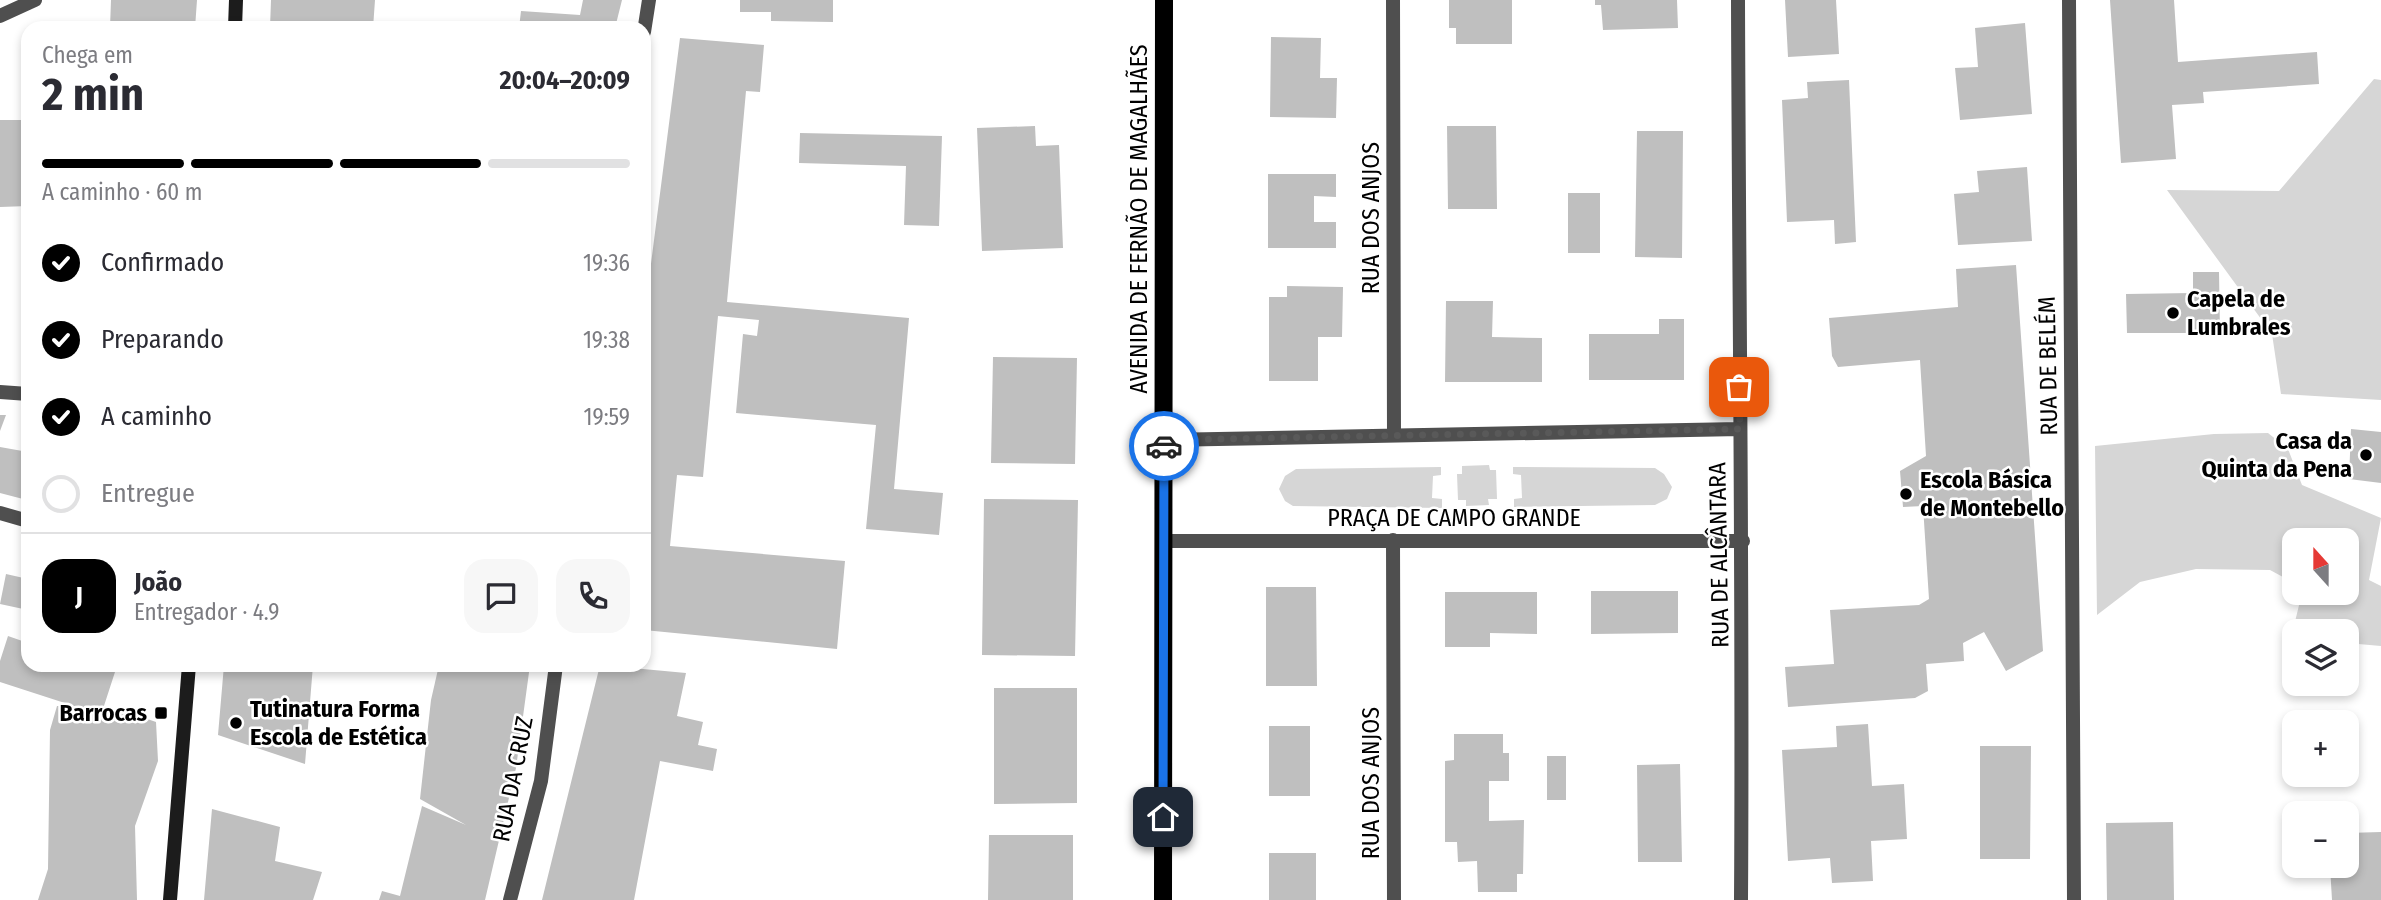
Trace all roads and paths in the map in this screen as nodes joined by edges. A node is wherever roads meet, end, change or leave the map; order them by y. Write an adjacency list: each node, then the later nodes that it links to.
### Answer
1 (35, 0): 8 (street)
2 (236, 0): 9 (main road)
3 (649, 0): 10 (street)
4 (1164, 0): 15 (main road, AVENIDA DE FERNÃO DE MAGALHÃES)
5 (1393, 0): 14 (street, RUA DOS ANJOS)
6 (1738, 0): 13 (street, RUA DE ALCÂNTARA)
7 (2069, 0): 28 (street, RUA DE BELÉM)
8 (0, 16)
9 (235, 21)
10 (646, 21)
11 (0, 393): 12 (street)
12 (21, 394)
13 (1740, 429): 14 (street); 20 (street, RUA DE ALCÂNTARA)
14 (1394, 435): 15 (street)
15 (1164, 440): 19 (main road, AVENIDA DE FERNÃO DE MAGALHÃES)
16 (0, 513): 17 (street)
17 (21, 520)
18 (1393, 540): 19 (street, PRAÇA DE CAMPO GRANDE); 20 (street, PRAÇA DE CAMPO GRANDE); 26 (street, RUA DOS ANJOS)
19 (1165, 541): 25 (main road, AVENIDA DE FERNÃO DE MAGALHÃES)
20 (1744, 541): 27 (street, RUA DE ALCÂNTARA)
21 (188, 672): 23 (main road)
22 (555, 672): 24 (street, RUA DA CRUZ)
23 (170, 900)
24 (510, 900)
25 (1163, 900)
26 (1394, 900)
27 (1741, 900)
28 (2074, 900)

